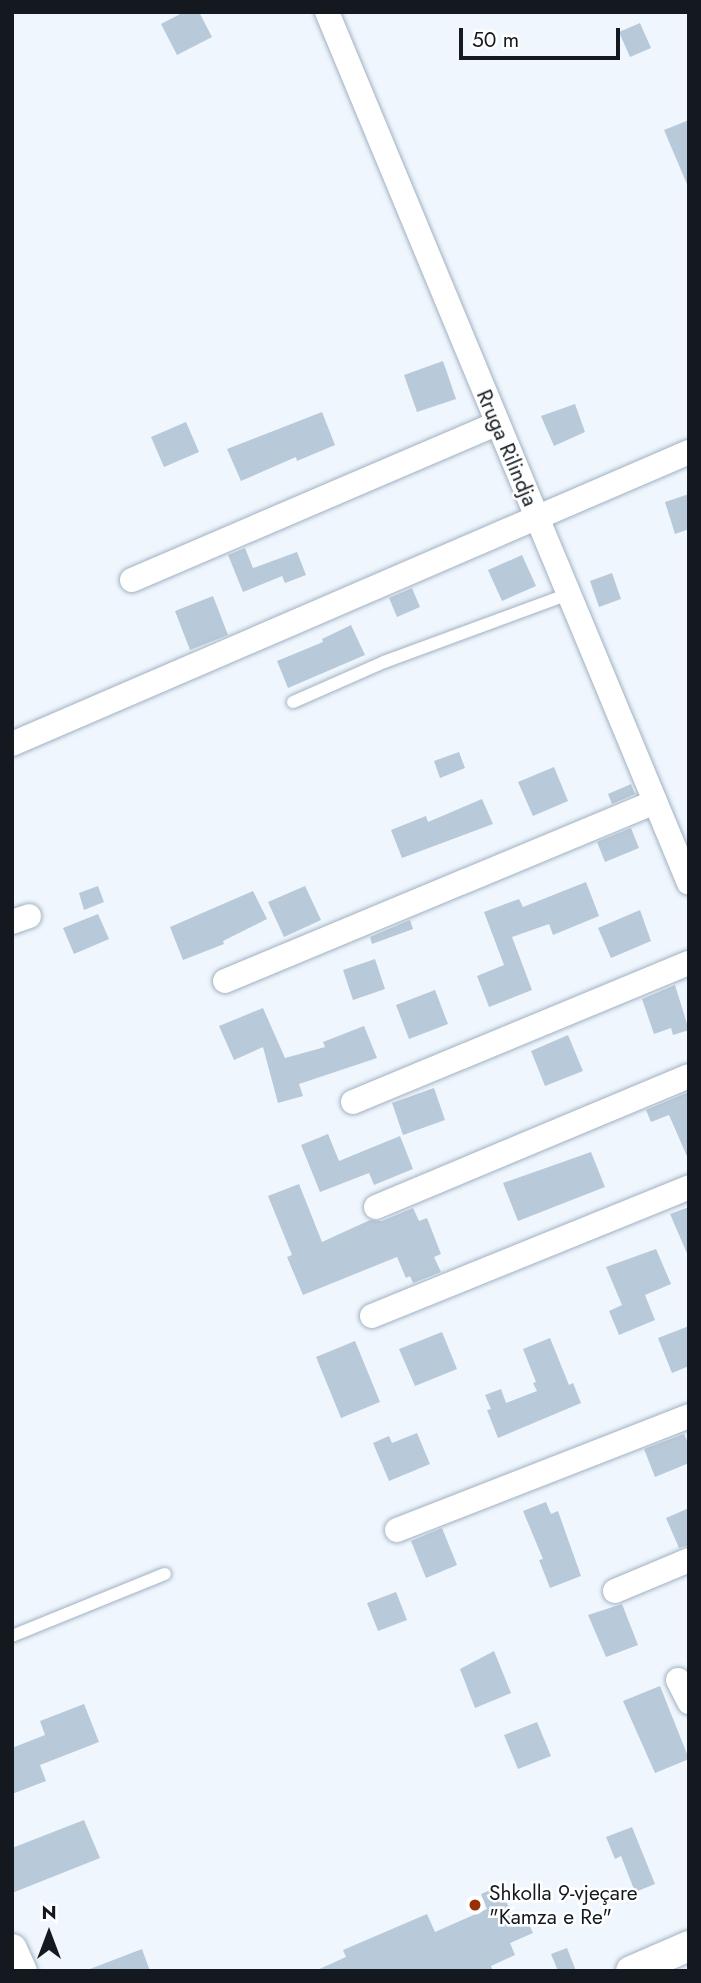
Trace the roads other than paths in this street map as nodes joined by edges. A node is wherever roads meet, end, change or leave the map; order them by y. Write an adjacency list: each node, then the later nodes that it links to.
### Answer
1 (327, 12): 2 (street, Rruga Rilindja)
2 (496, 424): 4 (street, Rruga Rilindja); 5 (street)
3 (689, 452): 4 (street)
4 (536, 518): 6 (street, Rruga Rilindja); 8 (street)
5 (132, 580)
6 (569, 594): 7 (lane); 9 (street, Rruga Rilindja)
7 (293, 702)
8 (12, 744)
9 (655, 803): 10 (street, Rruga Rilindja); 12 (street)
10 (689, 883)
11 (689, 962): 14 (street)
12 (225, 981)
13 (689, 1076): 16 (street)
14 (353, 1102)
15 (689, 1187): 17 (street)
16 (376, 1207)
17 (372, 1316)
18 (689, 1416): 19 (street)
19 (397, 1530)
20 (689, 1560): 22 (street)
21 (165, 1574): 23 (lane)
22 (615, 1591)
23 (12, 1636)
24 (689, 1947): 25 (street)
25 (631, 1971)

